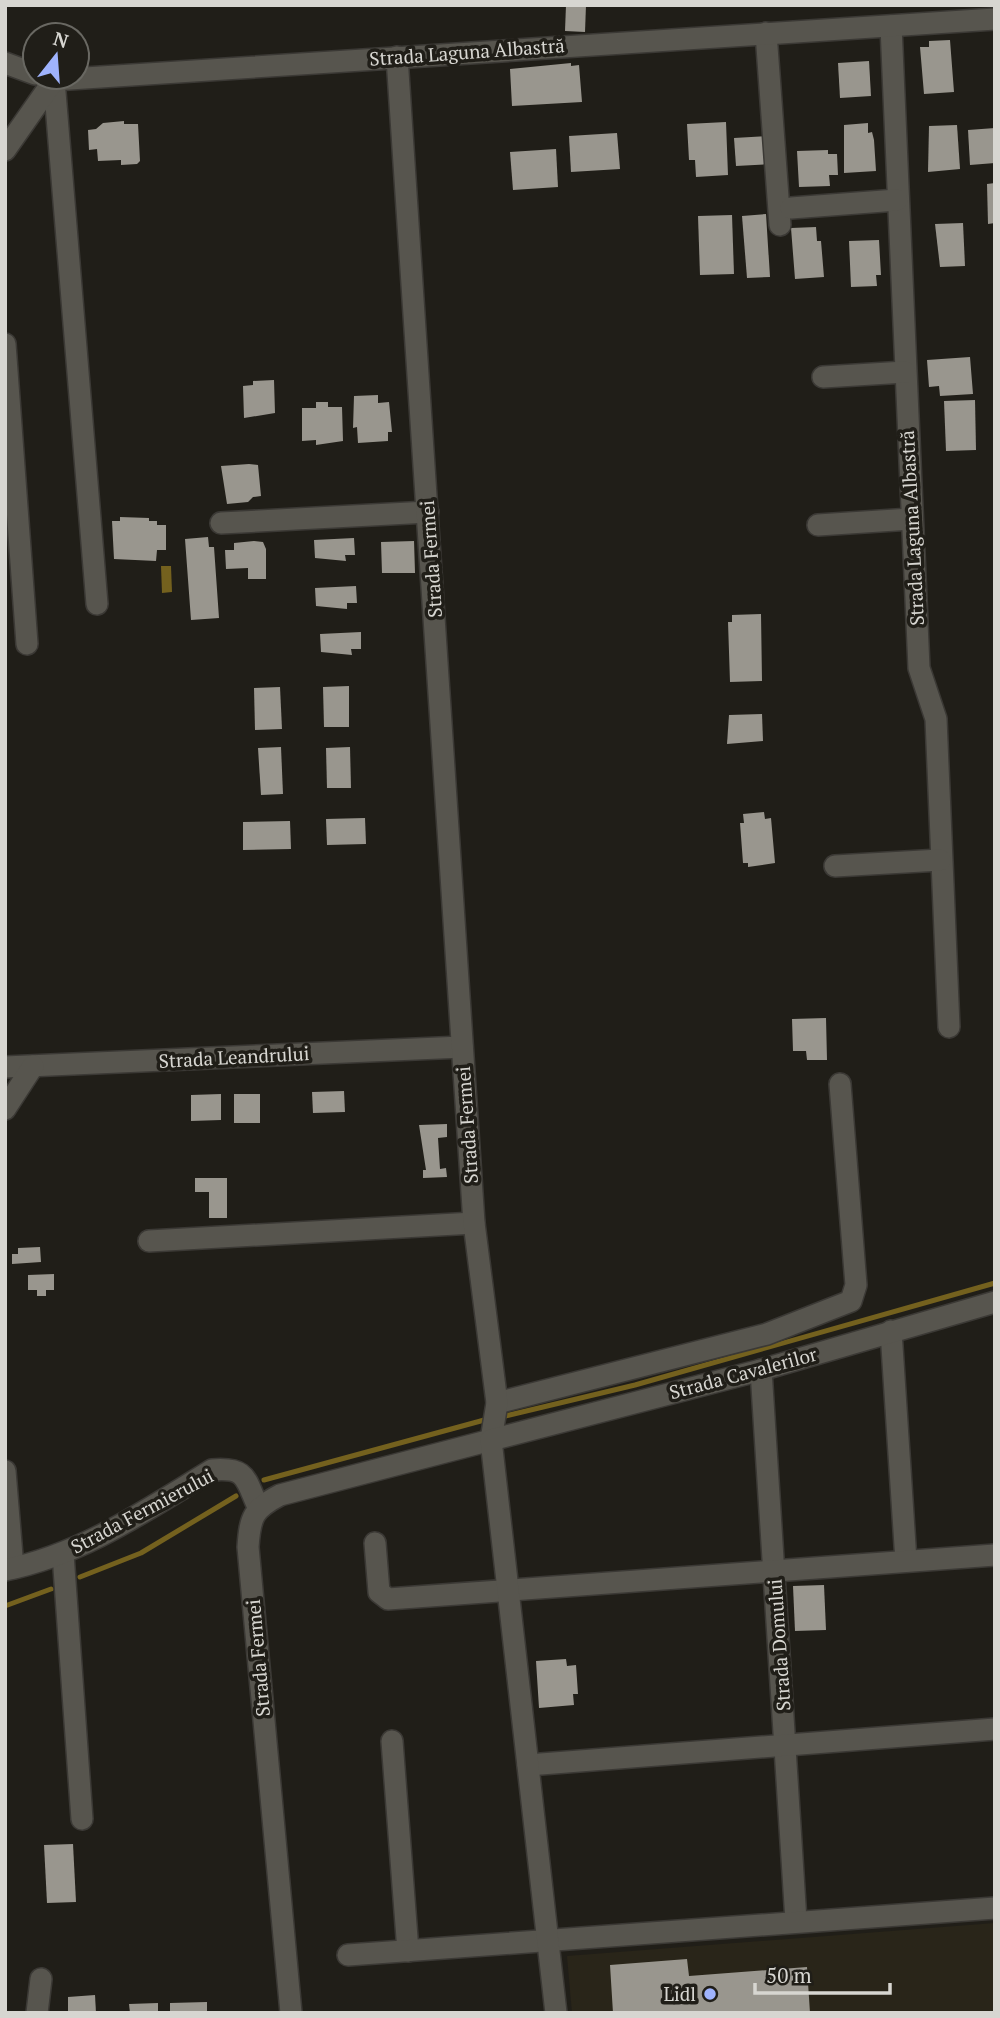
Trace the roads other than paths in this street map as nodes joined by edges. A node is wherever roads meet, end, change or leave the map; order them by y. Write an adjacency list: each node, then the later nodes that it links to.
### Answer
1 (968, 13): 2 (street, Strada Laguna Albastră); 3 (street, Strada Laguna Albastră)
2 (995, 19)
3 (891, 26): 4 (street, Strada Laguna Albastră); 10 (street, Strada Laguna Albastră)
4 (766, 33): 5 (street, Strada Laguna Albastră); 10 (street)
5 (397, 57): 6 (street, Strada Laguna Albastră); 14 (street, Strada Fermei)
6 (91, 74)
7 (37, 91): 9 (street)
8 (45, 91): 18 (street)
9 (5, 150)
10 (897, 200): 12 (street, Strada Laguna Albastră)
11 (5, 344): 19 (street)
12 (905, 372): 13 (street); 15 (street, Strada Laguna Albastră)
13 (823, 377)
14 (428, 512): 16 (street); 23 (street, Strada Fermei)
15 (911, 519): 17 (street); 20 (street, Strada Laguna Albastră)
16 (221, 523)
17 (818, 525)
18 (97, 604)
19 (27, 644)
20 (940, 860): 21 (street); 22 (street, Strada Laguna Albastră)
21 (835, 866)
22 (949, 1027)
23 (462, 1047): 24 (street, Strada Leandrului); 28 (street, Strada Fermei)
24 (33, 1066): 25 (street, Strada Leandrului); 27 (street)
25 (5, 1067)
26 (839, 1084): 33 (street)
27 (5, 1109)
28 (474, 1223): 29 (street); 33 (street, Strada Fermei)
29 (149, 1241)
30 (995, 1302): 31 (street, Strada Cavalerilor)
31 (891, 1332): 32 (street, Strada Cavalerilor); 40 (street)
32 (761, 1370): 34 (street, Strada Cavalerilor); 42 (street, Strada Domului)
33 (497, 1403): 34 (street, Strada Fermei)
34 (493, 1433): 36 (street); 43 (street, Strada Fermei)
35 (5, 1471): 41 (street)
36 (258, 1507): 38 (street, Strada Fermierului); 56 (street, Strada Fermei)
37 (375, 1543): 43 (street)
38 (63, 1554): 41 (street, Strada Fermierului); 48 (street)
39 (995, 1555): 40 (street)
40 (906, 1561): 42 (street)
41 (9, 1569)
42 (774, 1571): 43 (street); 46 (street, Strada Domului)
43 (508, 1590): 47 (street, Strada Fermei)
44 (995, 1729): 46 (street)
45 (392, 1741): 52 (street)
46 (785, 1745): 47 (street); 50 (street, Strada Domului)
47 (528, 1765): 51 (street, Strada Fermei)
48 (82, 1819)
49 (995, 1908): 50 (street)
50 (796, 1921): 51 (street)
51 (548, 1941): 52 (street); 57 (street, Strada Fermei)
52 (408, 1951): 53 (street)
53 (348, 1955)
54 (41, 1979): 55 (street)
55 (37, 2013)
56 (291, 2013)
57 (556, 2013)

